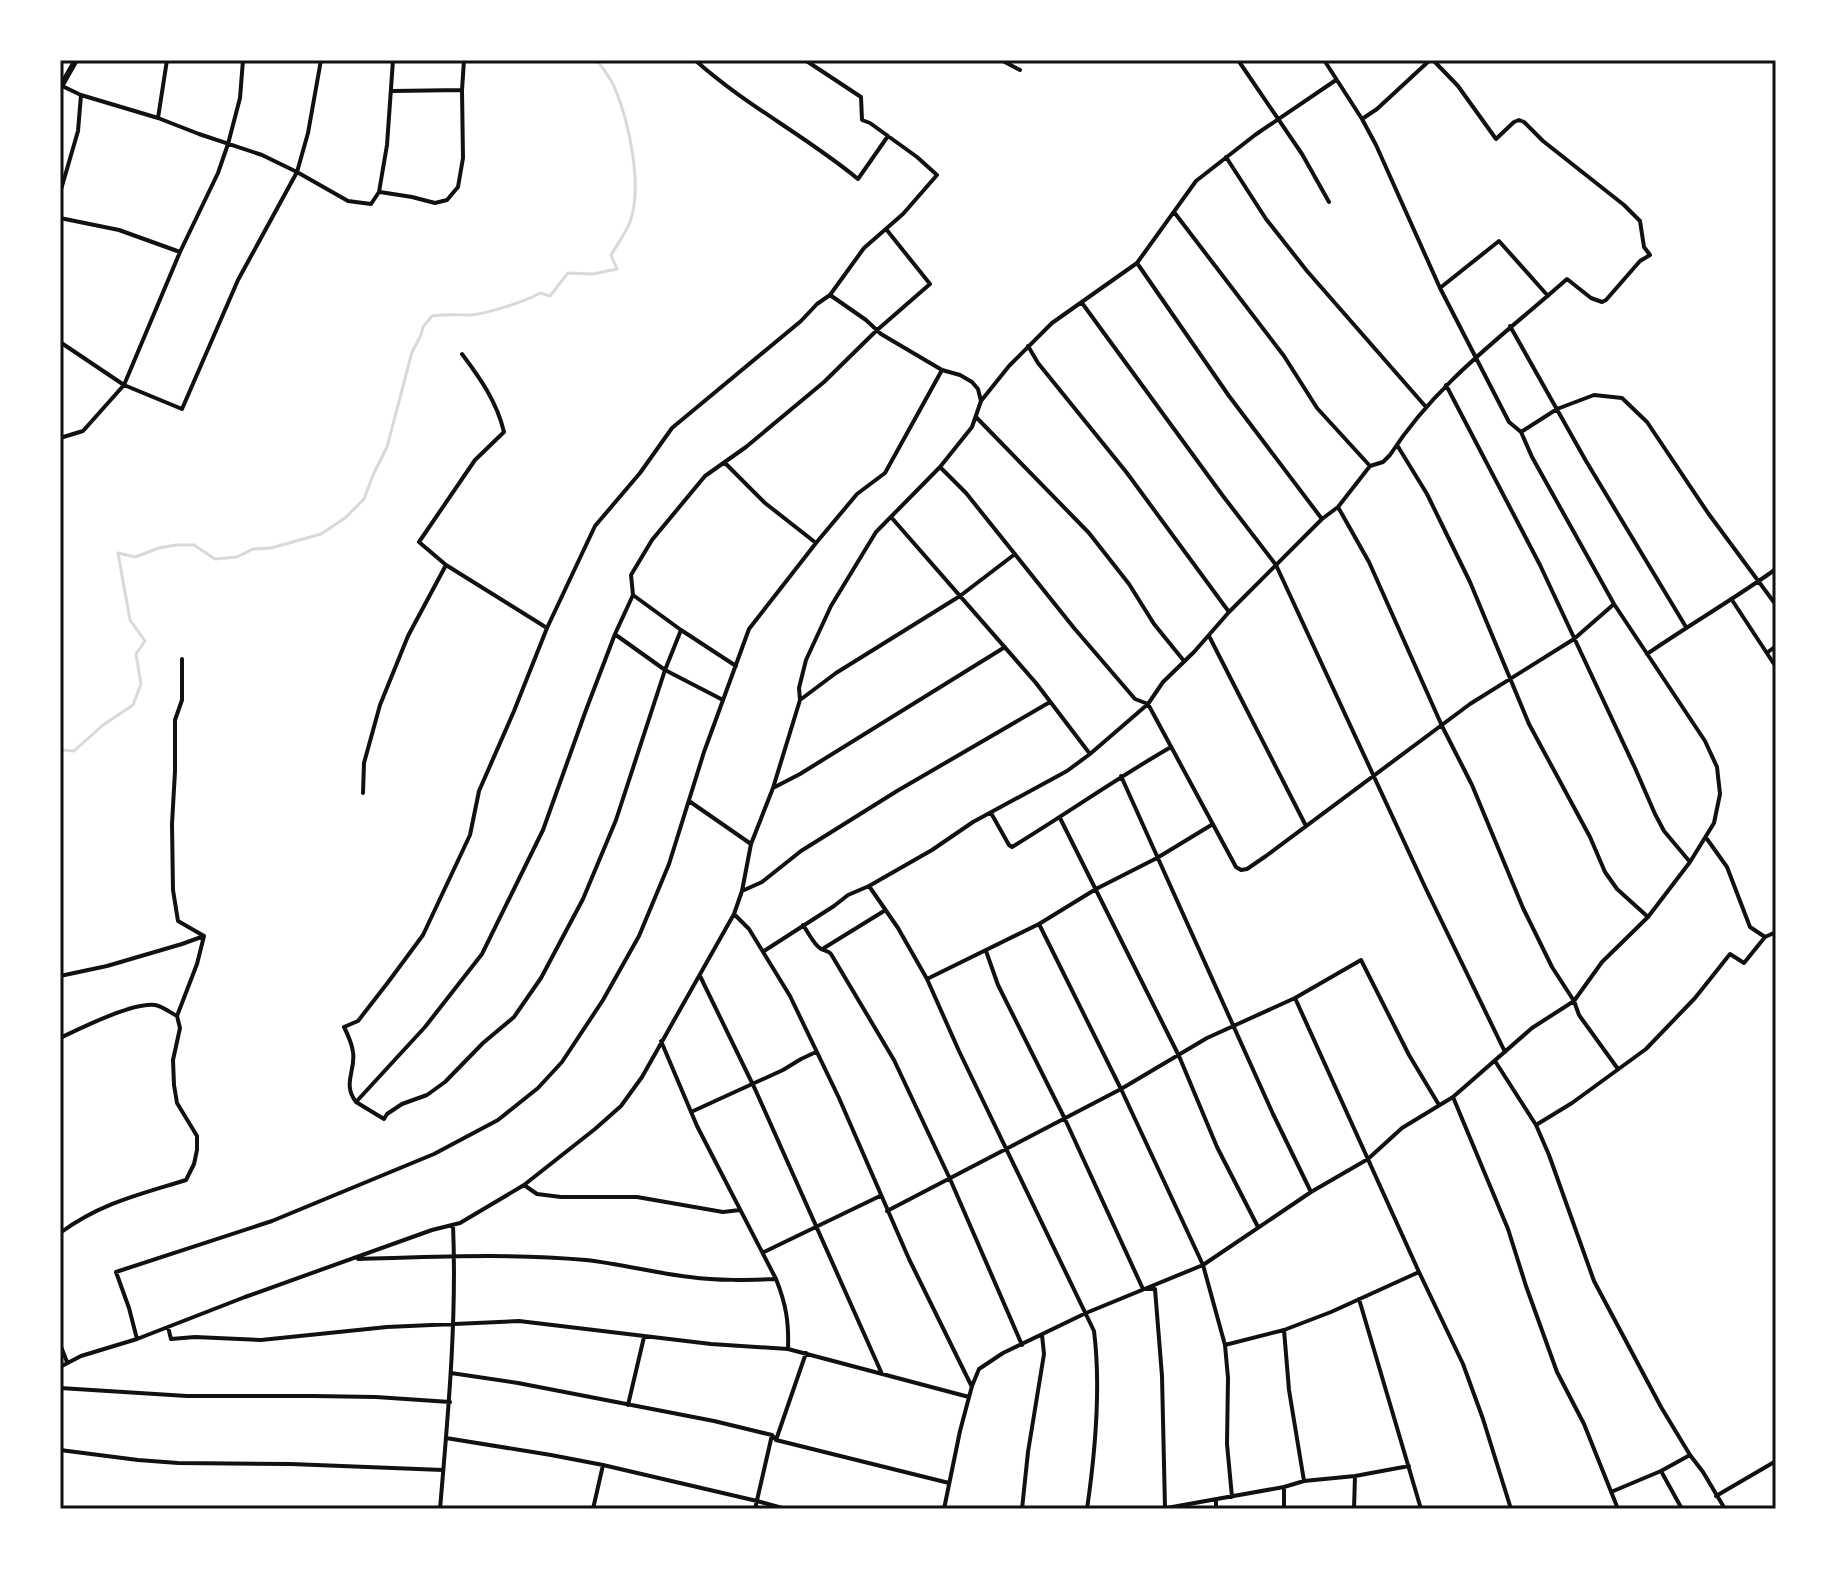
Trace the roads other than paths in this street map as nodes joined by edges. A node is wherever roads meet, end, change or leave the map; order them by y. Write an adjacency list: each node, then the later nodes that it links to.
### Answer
1 (76, 60): 15 (street)
2 (167, 60): 19 (street)
3 (243, 60): 23 (street)
4 (321, 60): 25 (street)
5 (393, 60): 17 (street)
6 (464, 60): 16 (street)
7 (695, 60): 22 (street)
8 (805, 60): 22 (street)
9 (1001, 60): 13 (street)
10 (1238, 60): 20 (street)
11 (1324, 60): 14 (street)
12 (1431, 60): 21 (street); 36 (street)
13 (1020, 70)
14 (1336, 80): 20 (street); 21 (street)
15 (61, 87): 18 (street)
16 (462, 90): 17 (street); 26 (street)
17 (391, 91): 26 (street)
18 (81, 95): 19 (street); 27 (street)
19 (158, 118): 23 (street)
20 (1279, 119): 24 (street); 28 (street)
21 (1362, 119): 34 (street)
22 (888, 136): 31 (street)
23 (228, 144): 25 (street); 32 (street)
24 (1226, 157): 29 (street); 48 (street)
25 (297, 172): 26 (street); 45 (street)
26 (379, 192)
27 (60, 193)
28 (1329, 202)
29 (1174, 212): 33 (street); 55 (street)
30 (60, 218): 32 (street)
31 (886, 229): 35 (street); 39 (street)
32 (180, 252): 45 (street)
33 (1137, 263): 37 (street); 59 (street)
34 (1440, 288): 36 (street); 43 (street)
35 (830, 295): 39 (street); 73 (street)
36 (1548, 296): 38 (street)
37 (1082, 303): 41 (street); 63 (street)
38 (1510, 326): 43 (street); 49 (street)
39 (876, 331): 44 (street); 54 (street)
40 (60, 342): 45 (street)
41 (1028, 346): 47 (street); 71 (street)
42 (462, 354): 62 (street)
43 (1476, 356): 46 (street); 51 (street)
44 (942, 370): 47 (street); 60 (street)
45 (124, 385): 52 (street)
46 (1446, 385): 48 (street); 77 (street)
47 (981, 401): 50 (street)
48 (1426, 407): 53 (street)
49 (1557, 409): 51 (street); 65 (street); 72 (street)
50 (975, 417): 56 (street); 83 (street)
51 (1521, 432): 69 (street)
52 (60, 438)
53 (1397, 445): 55 (street); 87 (street)
54 (725, 462): 60 (street); 66 (street)
55 (1370, 466): 57 (street)
56 (940, 467): 58 (street); 61 (street)
57 (1338, 507): 59 (street); 92 (street)
58 (890, 516): 67 (street); 89 (street)
59 (1322, 519): 63 (street)
60 (816, 543): 84 (street)
61 (1015, 554): 67 (street); 91 (street)
62 (446, 565): 73 (street); 98 (street)
63 (1276, 565): 71 (street); 95 (street)
64 (1776, 569): 65 (street)
65 (1759, 581): 68 (street); 70 (street)
66 (633, 595): 74 (street); 75 (street)
67 (960, 596): 79 (street); 89 (street)
68 (1732, 600): 72 (street); 80 (street)
69 (1614, 604): 77 (street); 81 (street)
70 (1776, 605)
71 (1229, 612): 76 (street)
72 (1686, 627): 81 (street)
73 (547, 628): 139 (street)
74 (681, 630): 84 (street); 86 (street)
75 (615, 634): 86 (street); 139 (street)
76 (1209, 636): 83 (street); 103 (street)
77 (1574, 639): 87 (street); 107 (street)
78 (1776, 646): 80 (street)
79 (1005, 647): 90 (street); 97 (street)
80 (1768, 652): 85 (street)
81 (1647, 654): 104 (street)
82 (182, 659): 117 (street)
83 (1184, 661): 91 (street)
84 (736, 666): 88 (street)
85 (1776, 667)
86 (665, 670): 88 (street); 139 (street)
87 (1512, 680): 92 (street); 113 (street)
88 (723, 700): 99 (street)
89 (800, 700): 97 (street)
90 (1050, 702): 94 (street); 110 (street)
91 (1148, 704): 93 (street); 94 (street)
92 (1442, 726): 95 (street); 126 (street)
93 (1171, 747): 96 (street); 102 (street)
94 (1090, 754): 100 (street)
95 (1375, 775): 103 (street); 132 (street)
96 (1121, 776): 101 (street); 106 (street)
97 (773, 788): 105 (street)
98 (363, 793)
99 (689, 801): 105 (street); 170 (street)
100 (991, 813): 101 (street); 108 (street)
101 (1060, 818): 109 (street)
102 (1213, 824): 103 (street); 106 (street)
103 (1306, 826)
104 (1706, 838): 107 (street); 118 (street)
105 (751, 844): 110 (street)
106 (1157, 858): 109 (street); 128 (street)
107 (1690, 862): 113 (street)
108 (869, 886): 111 (street); 115 (street)
109 (1096, 889): 114 (street); 133 (street)
110 (742, 891): 112 (street)
111 (885, 911): 119 (street); 124 (street)
112 (734, 914): 120 (street); 122 (street)
113 (1648, 917): 126 (street)
114 (1039, 924): 121 (street); 137 (street)
115 (803, 925): 119 (street); 120 (street)
116 (1776, 932): 118 (street)
117 (204, 936): 123 (street); 127 (street)
118 (1765, 937): 135 (street)
119 (821, 949): 146 (street)
120 (764, 951): 131 (street)
121 (986, 951): 124 (street); 142 (street)
122 (699, 975): 130 (street); 136 (street)
123 (60, 976)
124 (927, 979): 144 (street)
125 (1295, 998): 128 (street); 140 (street); 145 (street)
126 (1574, 1001): 132 (street); 135 (street)
127 (177, 1016): 129 (street); 155 (street)
128 (1235, 1026): 133 (street); 148 (street)
129 (60, 1038)
130 (661, 1041): 141 (street); 147 (street)
131 (816, 1052): 136 (street); 149 (street)
132 (1505, 1052): 134 (street)
133 (1179, 1056): 137 (street); 154 (street)
134 (1495, 1061): 138 (street); 143 (street)
135 (1618, 1069): 143 (street)
136 (752, 1084): 141 (street); 153 (street)
137 (1121, 1089): 142 (street); 159 (street)
138 (1453, 1097): 140 (street); 198 (street)
139 (356, 1102)
140 (1440, 1105): 145 (street)
141 (691, 1112): 150 (street)
142 (1064, 1117): 144 (street); 162 (street)
143 (1536, 1125): 188 (street)
144 (1006, 1149): 146 (street); 164 (street)
145 (1368, 1159): 148 (street); 160 (street)
146 (950, 1179): 151 (street); 172 (street)
147 (524, 1185): 150 (street); 152 (street)
148 (1311, 1192): 154 (street)
149 (881, 1195): 151 (street); 153 (street)
150 (740, 1210): 156 (street)
151 (887, 1211): 180 (street)
152 (453, 1225): 157 (street); 158 (street)
153 (817, 1225): 156 (street); 179 (street)
154 (1258, 1227): 159 (street)
155 (60, 1233)
156 (764, 1252): 161 (street)
157 (455, 1256): 158 (street); 161 (street); 165 (street)
158 (352, 1259): 166 (street)
159 (1203, 1265): 162 (street); 173 (street)
160 (1419, 1272): 163 (street); 216 (street)
161 (776, 1279): 174 (street)
162 (1143, 1289): 164 (street); 203 (street)
163 (1359, 1299): 167 (street); 191 (street)
164 (1086, 1313): 168 (street); 211 (street)
165 (454, 1324): 166 (street); 169 (street); 178 (street)
166 (168, 1327): 170 (street)
167 (1284, 1330): 173 (street); 195 (street)
168 (1042, 1335): 172 (street); 210 (street)
169 (644, 1337): 174 (street); 184 (street)
170 (137, 1339): 176 (street)
171 (60, 1344): 176 (street)
172 (1022, 1345): 180 (street)
173 (1225, 1345): 200 (street)
174 (788, 1349): 175 (street)
175 (806, 1353): 179 (street); 186 (street)
176 (67, 1362): 177 (street)
177 (60, 1367)
178 (451, 1373): 183 (street); 184 (street)
179 (882, 1374): 182 (street)
180 (972, 1386): 182 (street)
181 (60, 1388): 183 (street)
182 (969, 1397): 196 (street)
183 (450, 1402): 185 (street)
184 (628, 1405): 186 (street)
185 (446, 1438): 190 (street); 192 (street)
186 (774, 1438): 196 (street); 202 (street)
187 (60, 1450): 192 (street)
188 (1690, 1455): 193 (street); 199 (street)
189 (1776, 1461): 199 (street)
190 (603, 1465): 202 (street); 206 (street)
191 (1409, 1466): 194 (street); 215 (street)
192 (443, 1470): 204 (street)
193 (1661, 1471): 198 (street); 218 (street)
194 (1355, 1476): 195 (street); 214 (street)
195 (1304, 1481): 197 (street)
196 (949, 1483): 209 (street)
197 (1284, 1487): 200 (street); 213 (street)
198 (1611, 1492): 217 (street)
199 (1716, 1496): 219 (street)
200 (1232, 1497): 201 (street)
201 (1216, 1500): 203 (street); 212 (street)
202 (757, 1501): 207 (street); 208 (street)
203 (1163, 1508)
204 (440, 1509): 205 (street)
205 (454, 1509)
206 (593, 1509)
207 (755, 1509)
208 (786, 1509)
209 (944, 1509)
210 (1022, 1509)
211 (1087, 1509)
212 (1216, 1509)
213 (1284, 1509)
214 (1354, 1509)
215 (1421, 1509)
216 (1511, 1509)
217 (1618, 1509)
218 (1682, 1509)
219 (1725, 1509)

